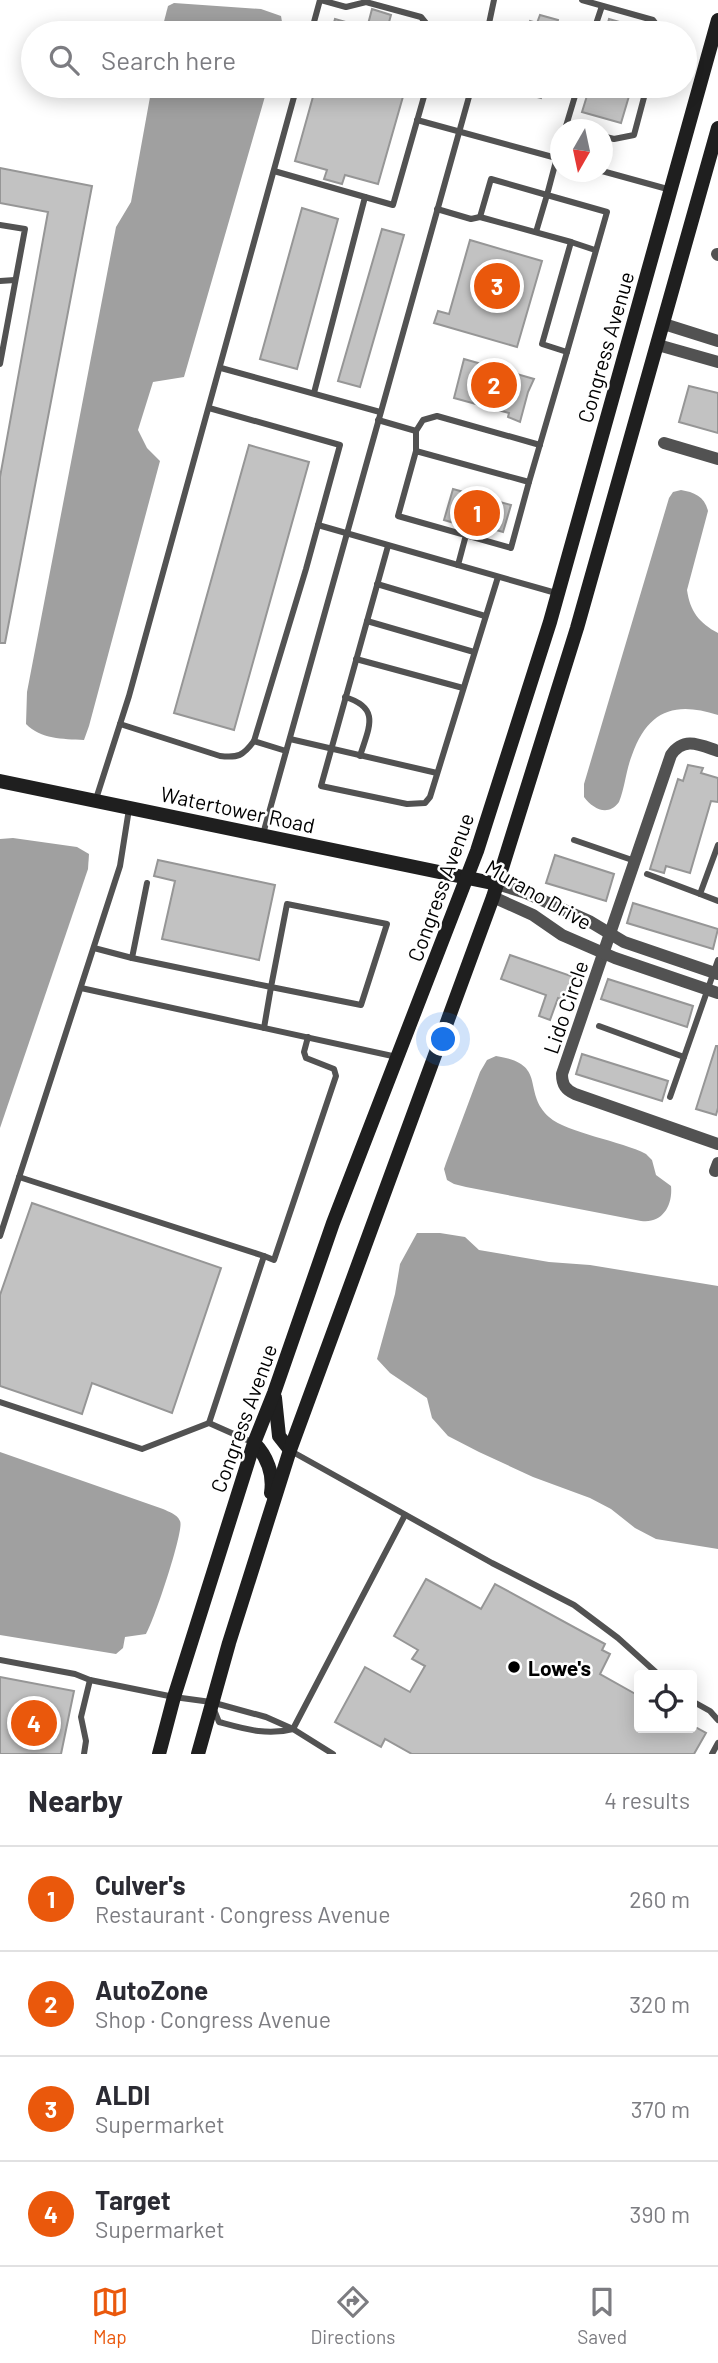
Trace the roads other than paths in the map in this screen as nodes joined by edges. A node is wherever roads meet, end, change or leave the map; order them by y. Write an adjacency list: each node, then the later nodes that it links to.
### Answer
1 (320, 0): 6 (lane); 7 (lane)
2 (494, 0): 8 (lane)
3 (582, 0): 4 (lane)
4 (602, 6): 9 (lane); 10 (lane)
5 (718, 20): 11 (street, Congress Avenue)
6 (314, 21)
7 (424, 21)
8 (490, 21)
9 (597, 21)
10 (654, 21)
11 (697, 96)
12 (294, 98): 24 (lane)
13 (424, 98): 19 (lane)
14 (469, 98): 21 (lane)
15 (575, 98): 18 (lane)
16 (644, 98): 22 (lane)
17 (696, 98): 27 (street, Congress Avenue)
18 (569, 119)
19 (418, 120): 21 (lane); 29 (lane)
20 (718, 128): 38 (street)
21 (459, 132): 23 (lane); 30 (lane)
22 (613, 139)
23 (550, 157)
24 (274, 171): 29 (lane); 44 (lane)
25 (613, 174): 27 (lane)
26 (551, 182): 28 (lane)
27 (671, 190): 62 (street, Congress Avenue)
28 (547, 195): 31 (lane); 33 (lane); 35 (lane)
29 (365, 197): 45 (lane)
30 (438, 209): 31 (lane); 47 (lane)
31 (480, 217): 33 (lane)
32 (0, 225): 36 (lane)
33 (537, 232): 34 (lane)
34 (571, 242): 35 (lane); 41 (lane)
35 (595, 250): 41 (lane)
36 (15, 280): 37 (lane); 43 (lane)
37 (0, 281)
38 (664, 324): 39 (street); 40 (street)
39 (718, 341)
40 (658, 345): 42 (street); 87 (street)
41 (567, 352): 51 (lane)
42 (718, 362)
43 (0, 364)
44 (221, 368): 45 (lane); 46 (lane)
45 (314, 393): 47 (lane)
46 (209, 408): 55 (lane); 69 (lane)
47 (380, 412): 48 (lane)
48 (378, 421): 49 (lane); 56 (lane)
49 (416, 431): 51 (lane); 52 (lane)
50 (664, 443): 53 (street)
51 (540, 446): 54 (lane)
52 (416, 451): 54 (lane); 57 (lane)
53 (718, 459)
54 (529, 482): 57 (lane)
55 (318, 525): 56 (lane); 71 (lane)
56 (347, 534): 58 (lane); 70 (lane)
57 (466, 535): 59 (lane)
58 (388, 546): 59 (lane); 61 (lane)
59 (458, 565): 60 (lane)
60 (498, 577): 62 (lane); 63 (lane)
61 (377, 584): 63 (lane); 64 (lane)
62 (558, 594): 85 (street, Congress Avenue)
63 (485, 616): 65 (lane)
64 (367, 621): 65 (lane); 66 (lane)
65 (474, 652): 67 (lane)
66 (356, 659): 67 (lane); 68 (lane)
67 (463, 688): 76 (lane)
68 (345, 697): 72 (lane); 75 (lane)
69 (120, 724): 71 (lane); 78 (lane)
70 (290, 739): 72 (lane); 73 (lane)
71 (254, 741): 73 (lane)
72 (331, 750): 75 (lane); 76 (lane)
73 (286, 751): 80 (lane)
74 (718, 751): 83 (street, Lido Circle)
75 (360, 756): 76 (lane)
76 (437, 773)
77 (0, 781): 78 (street, Watertower Road)
78 (96, 801): 79 (street, Watertower Road)
79 (129, 808): 80 (street, Watertower Road); 91 (lane)
80 (262, 835): 85 (street, Watertower Road)
81 (574, 839): 83 (lane)
82 (718, 845): 88 (lane)
83 (635, 861): 90 (street, Lido Circle)
84 (647, 874): 88 (lane)
85 (468, 878): 87 (street, Murano Drive); 101 (street, Congress Avenue)
86 (147, 884): 93 (lane)
87 (495, 890): 90 (street, Murano Drive); 92 (street, Murano Drive); 112 (street)
88 (700, 894): 89 (lane)
89 (718, 901)
90 (610, 933): 92 (street, Lido Circle); 94 (street, Murano Drive)
91 (94, 948): 93 (lane); 96 (lane)
92 (604, 953): 97 (street, Murano Drive); 104 (street, Lido Circle)
93 (132, 958): 95 (lane)
94 (717, 969): 97 (lane)
95 (271, 987): 95 (lane); 99 (lane)
96 (81, 988): 99 (lane); 105 (lane)
97 (713, 991): 102 (lane)
98 (599, 1026): 102 (lane)
99 (264, 1028): 100 (lane)
100 (308, 1037): 101 (lane); 107 (lane)
101 (398, 1057): 108 (street, Congress Avenue)
102 (684, 1057): 103 (lane)
103 (670, 1097)
104 (718, 1144)
105 (19, 1177): 106 (lane); 107 (lane)
106 (0, 1236)
107 (264, 1256): 110 (lane)
108 (275, 1393): 111 (street, Congress Avenue); 112 (street)
109 (0, 1402): 110 (lane)
110 (209, 1423): 111 (lane)
111 (254, 1443): 113 (street); 118 (street, Congress Avenue)
112 (290, 1450): 113 (street); 114 (lane)
113 (269, 1515): 119 (street)
114 (405, 1515): 116 (lane); 122 (lane)
115 (0, 1660): 117 (lane)
116 (653, 1670)
117 (90, 1680): 118 (lane); 124 (lane)
118 (174, 1697): 119 (lane); 125 (street, Congress Avenue)
119 (211, 1702): 122 (lane); 122 (lane); 126 (street)
120 (697, 1704): 121 (lane)
121 (718, 1720)
122 (293, 1729): 127 (lane)
123 (718, 1743): 128 (lane)
124 (84, 1754)
125 (159, 1754)
126 (198, 1754)
127 (333, 1754)
128 (712, 1754)

